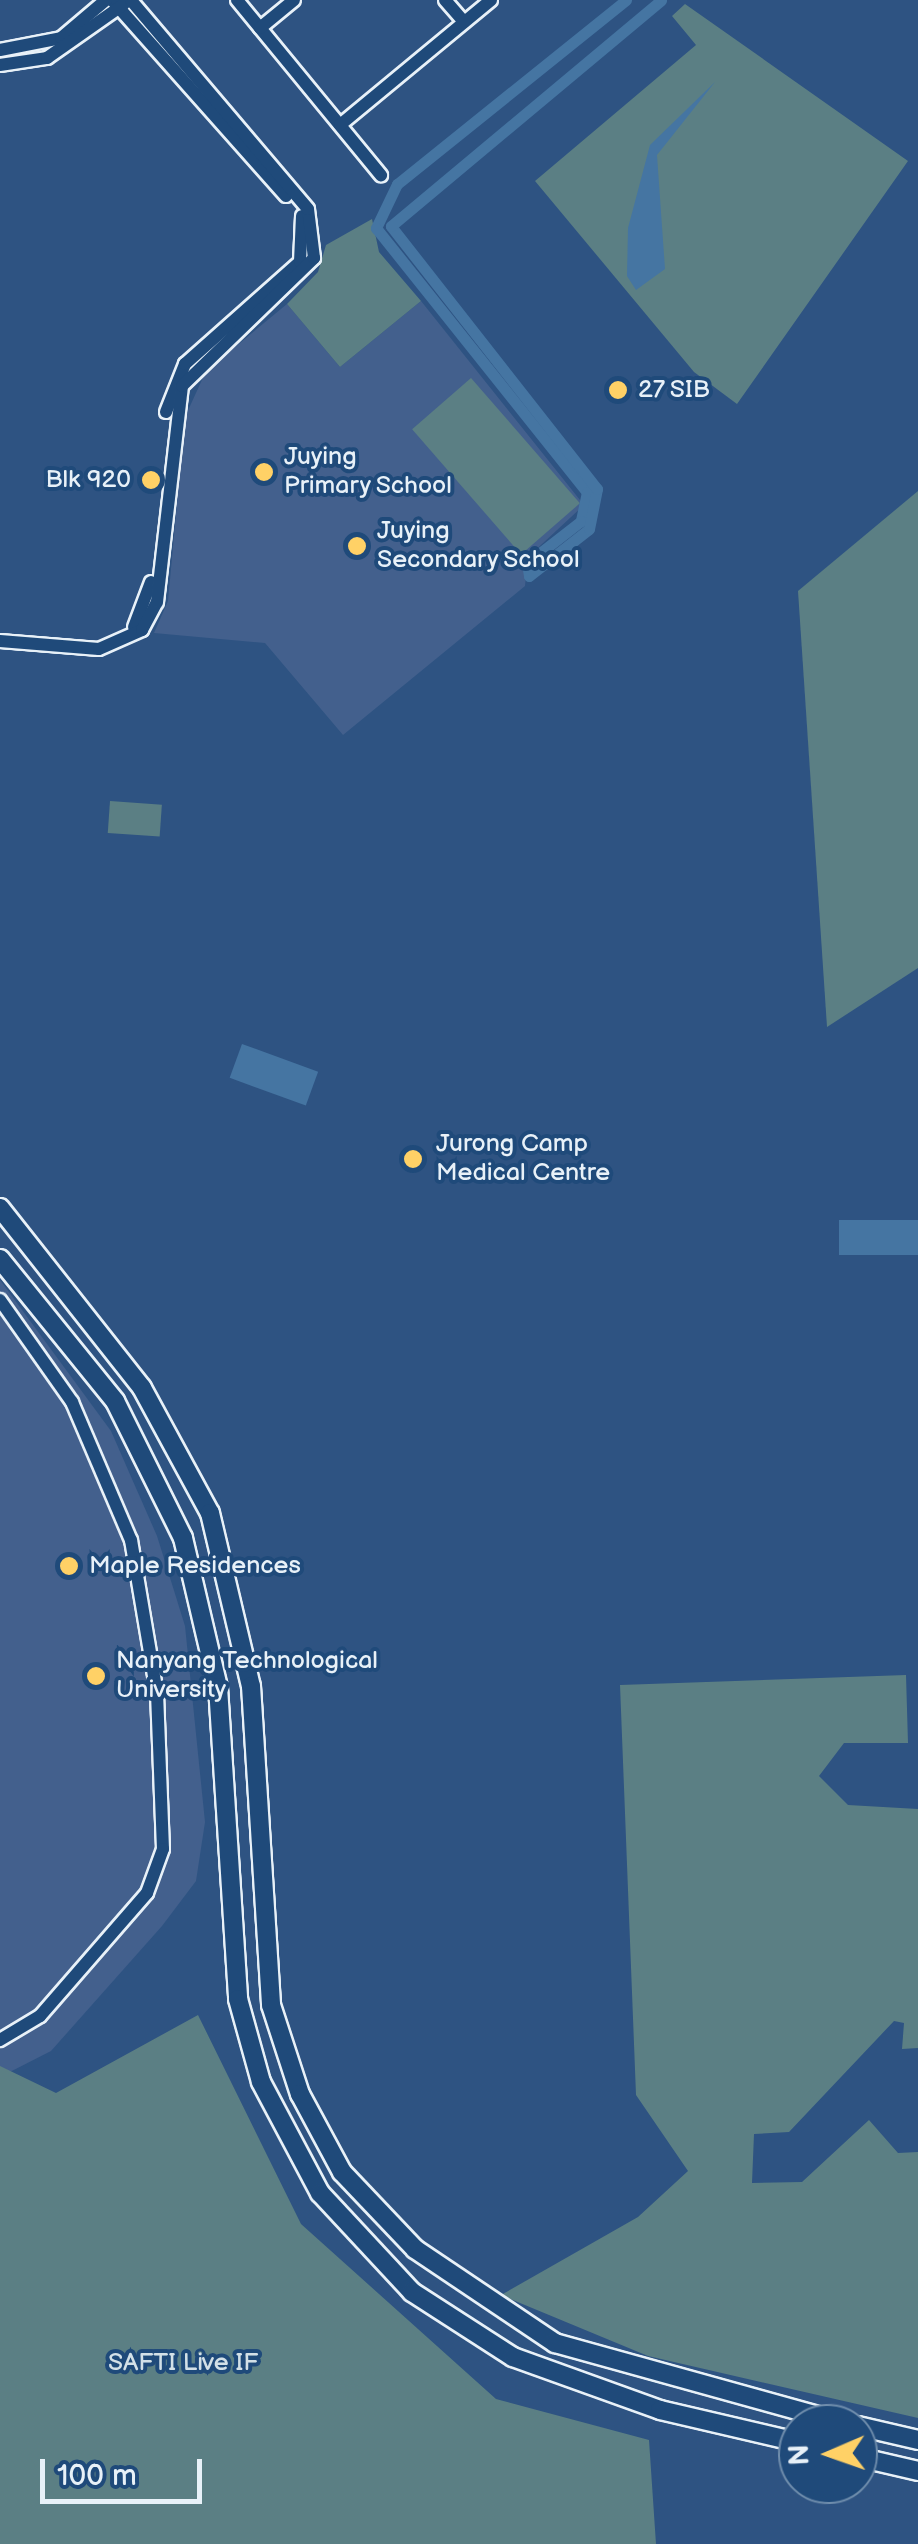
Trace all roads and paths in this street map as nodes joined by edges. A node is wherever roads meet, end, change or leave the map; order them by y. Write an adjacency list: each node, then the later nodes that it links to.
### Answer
1 (237, 0): 7 (street)
2 (294, 0): 7 (street)
3 (445, 0): 6 (street)
4 (491, 0): 6 (street)
5 (120, 2): 8 (street); 9 (street); 12 (street); 13 (street)
6 (464, 22): 10 (street)
7 (260, 28): 10 (street)
8 (0, 50)
9 (0, 65)
10 (340, 125): 11 (street)
11 (380, 174)
12 (0, 632)
13 (0, 641)
14 (0, 1208): 18 (highway)
15 (0, 1259): 20 (highway)
16 (0, 1300): 17 (street)
17 (0, 2040)
18 (778, 2405)
19 (878, 2431): 21 (highway)
20 (778, 2437)
21 (918, 2440)
22 (878, 2462): 23 (highway)
23 (918, 2472)

